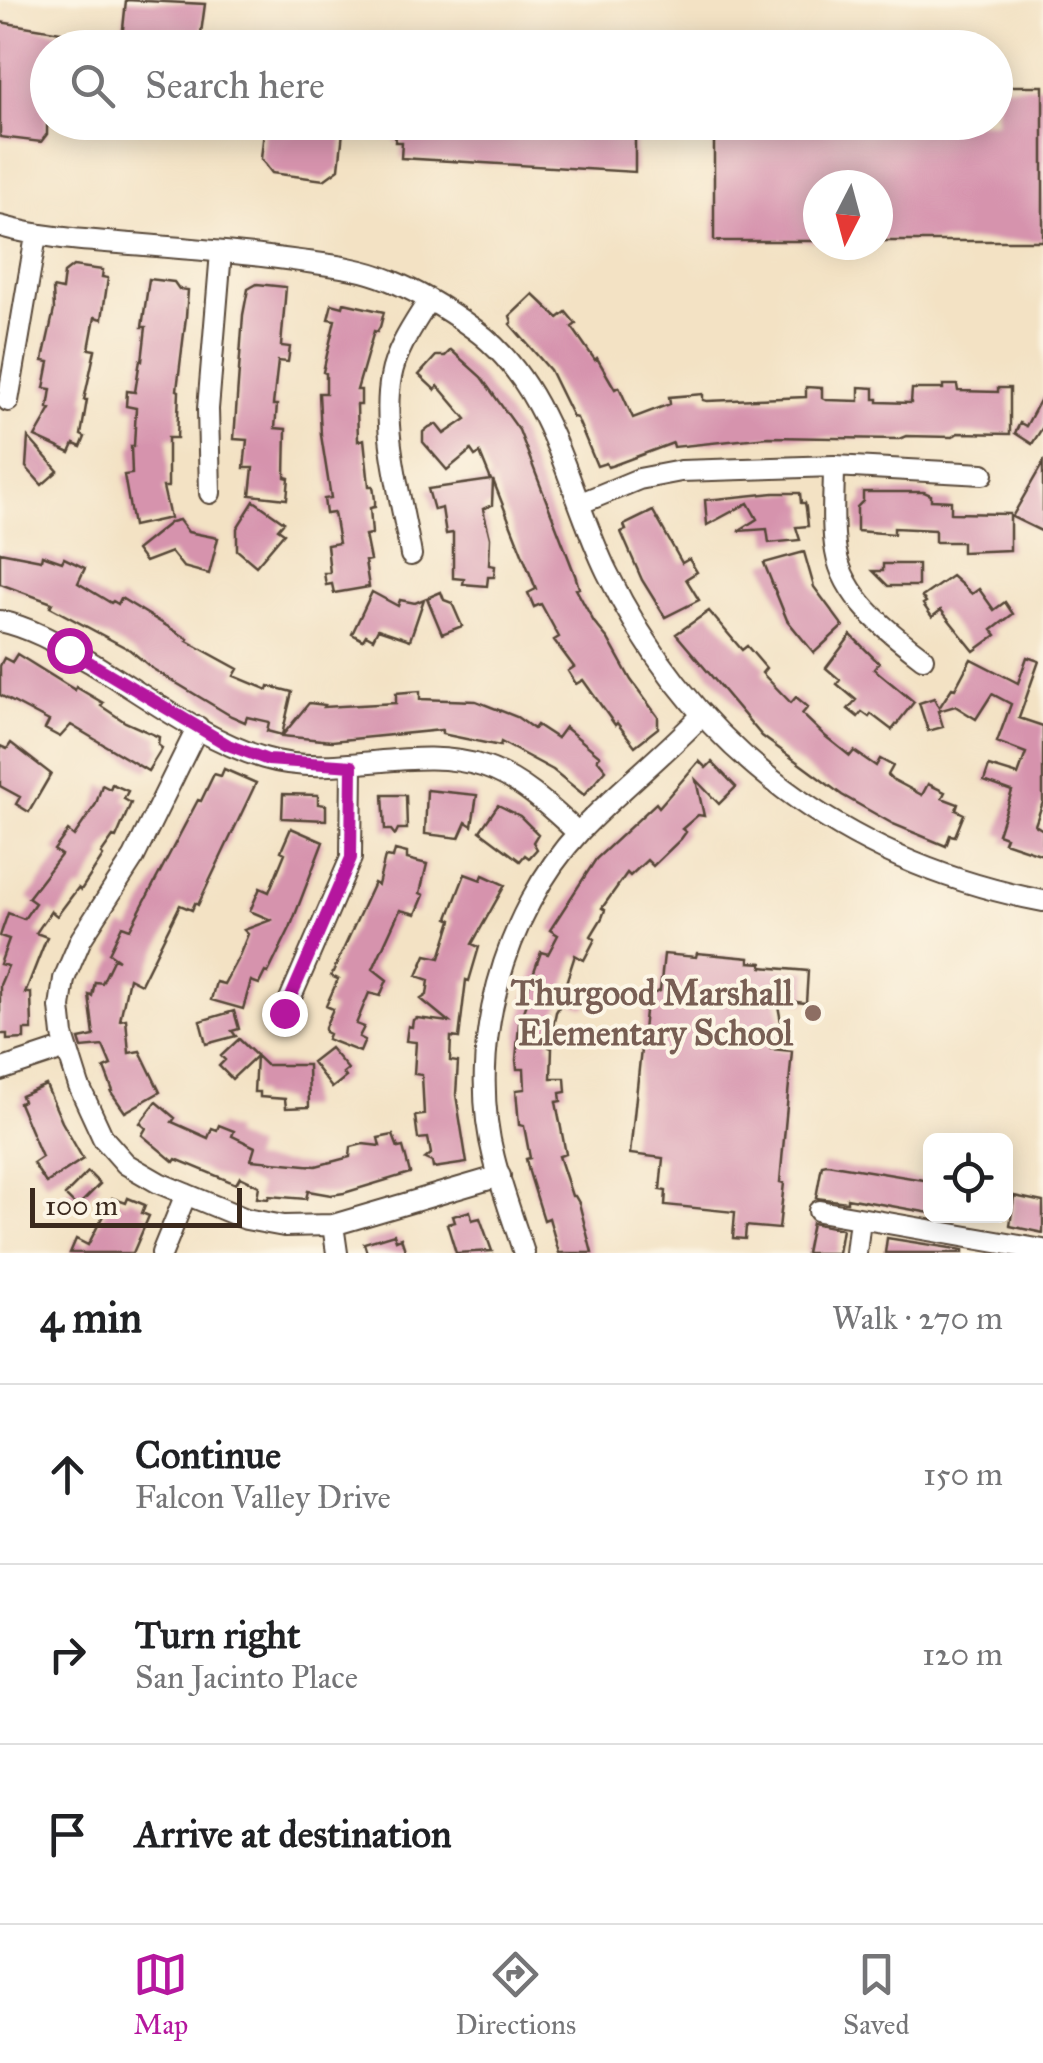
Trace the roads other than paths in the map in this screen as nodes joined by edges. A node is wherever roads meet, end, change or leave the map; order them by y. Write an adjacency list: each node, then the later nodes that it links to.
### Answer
1 (0, 226): 2 (street)
2 (36, 236): 3 (street); 5 (street)
3 (222, 252): 4 (street); 8 (street)
4 (430, 300): 9 (street); 10 (street)
5 (8, 400)
6 (834, 466): 7 (street); 9 (street); 12 (street)
7 (983, 474)
8 (210, 493)
9 (581, 503): 13 (street)
10 (411, 555)
11 (0, 621): 14 (street)
12 (923, 658)
13 (701, 716): 16 (street); 17 (street)
14 (198, 728): 15 (street); 19 (street)
15 (352, 766): 16 (street); 18 (street)
16 (578, 833): 21 (street)
17 (1043, 900)
18 (280, 1020)
19 (66, 1048): 20 (street); 22 (street)
20 (0, 1070)
21 (500, 1176): 25 (street); 30 (street)
22 (186, 1194): 25 (street); 28 (street)
23 (819, 1211): 24 (street)
24 (860, 1219): 26 (street); 31 (street)
25 (332, 1224): 29 (street)
26 (962, 1245): 27 (street)
27 (1043, 1250)
28 (162, 1253)
29 (337, 1253)
30 (524, 1253)
31 (856, 1253)

